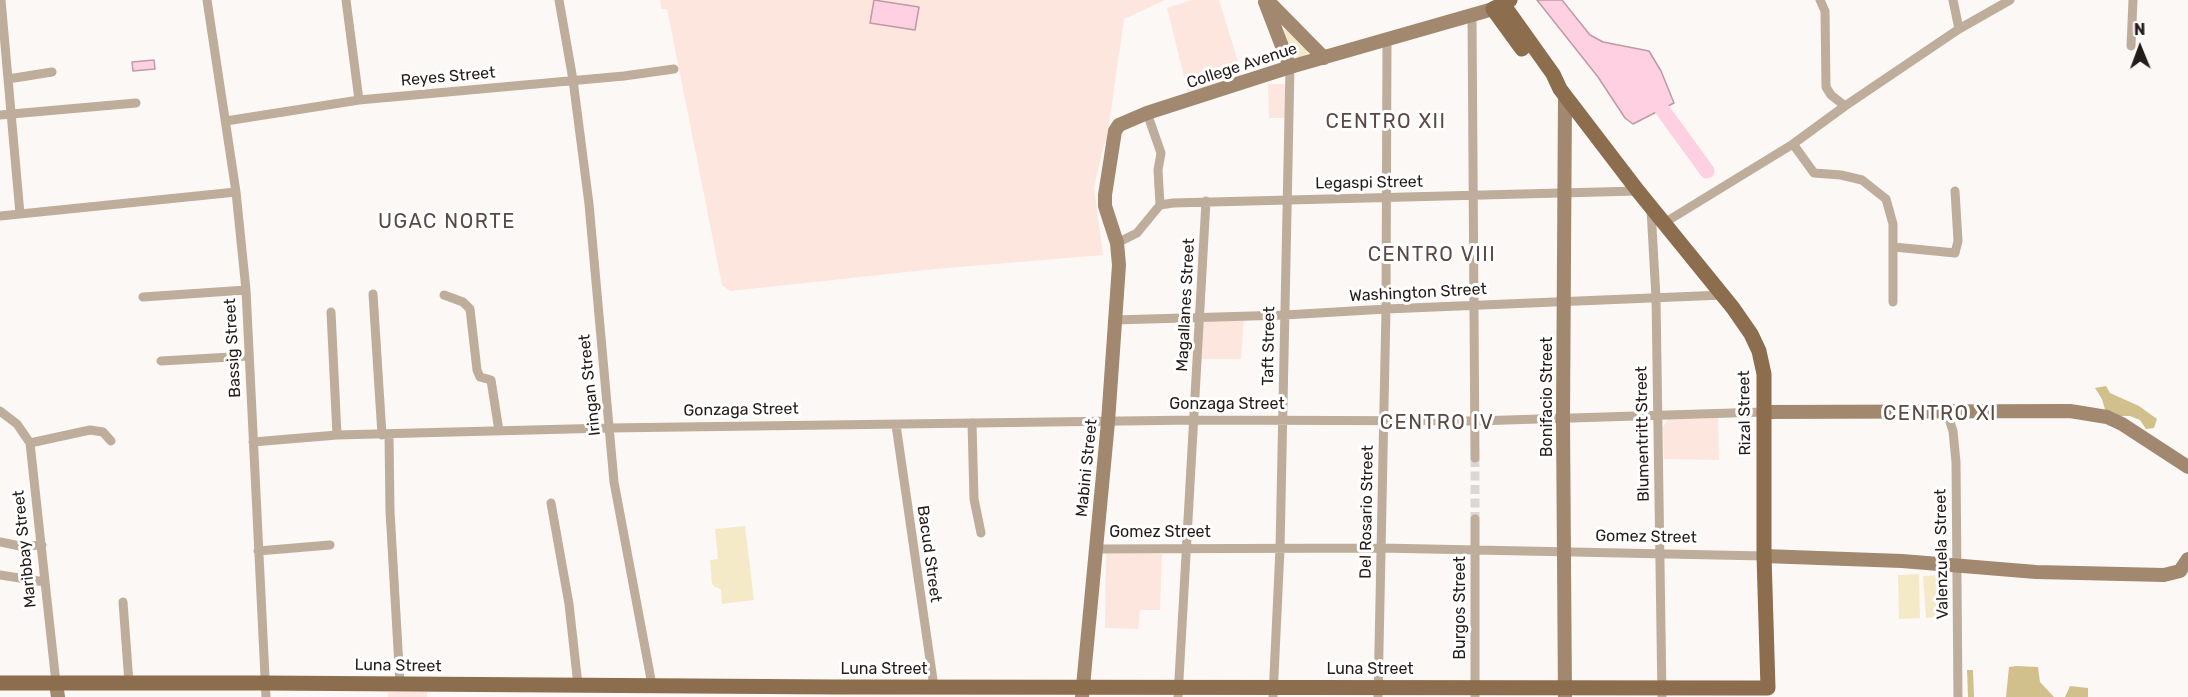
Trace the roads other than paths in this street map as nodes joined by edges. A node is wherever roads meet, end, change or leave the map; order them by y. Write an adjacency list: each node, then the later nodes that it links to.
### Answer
1 (1, 0): 18 (street)
2 (207, 0): 27 (street, Bassig Street)
3 (346, 0): 21 (street)
4 (559, 0): 19 (street, Iringan Street)
5 (1265, 0): 14 (main road); 15 (main road)
6 (1820, 0): 23 (street)
7 (1953, 0): 11 (street)
8 (2010, 0): 11 (street)
9 (2133, 0): 13 (street)
10 (1489, 7): 12 (main road, College Avenue); 20 (main road, Rizal Street); 33 (street)
11 (1959, 29): 23 (street)
12 (1387, 40): 14 (main road, College Avenue); 34 (street, Del Rosario Street)
13 (2131, 46)
14 (1324, 58): 15 (main road, College Avenue)
15 (1290, 67): 24 (main road, College Avenue); 35 (street, Taft Street)
16 (674, 69): 19 (street, Reyes Street)
17 (52, 72): 18 (street)
18 (8, 79): 25 (street)
19 (573, 80): 21 (street, Reyes Street); 72 (street, Iringan Street)
20 (1562, 93): 29 (main road, Rizal Street); 32 (main road, Bonifacio Street)
21 (359, 100): 27 (street, Reyes Street)
22 (136, 103): 25 (street)
23 (1845, 106): 28 (street)
24 (1147, 113): 37 (street); 42 (main road, College Avenue)
25 (11, 114): 26 (street); 39 (street)
26 (0, 115)
27 (226, 121): 31 (street, Bassig Street)
28 (1793, 144): 41 (street); 43 (street)
29 (1638, 191): 32 (street, Legaspi Street); 38 (main road, Rizal Street)
30 (1955, 191): 43 (street)
31 (236, 192): 39 (street); 44 (street, Bassig Street)
32 (1564, 194): 33 (street, Legaspi Street); 50 (main road, Bonifacio Street)
33 (1472, 196): 34 (street, Legaspi Street); 52 (street)
34 (1387, 198): 35 (street, Legaspi Street); 53 (street, Del Rosario Street)
35 (1287, 199): 36 (street, Legaspi Street); 55 (street, Taft Street)
36 (1206, 201): 37 (street, Legaspi Street); 56 (street, Magallanes Street)
37 (1160, 205): 42 (street)
38 (1651, 207): 41 (main road, Rizal Street); 49 (street, Blumentritt Street)
39 (20, 214): 40 (street)
40 (0, 216)
41 (1664, 223): 47 (main road, Rizal Street)
42 (1117, 243): 57 (main road, Mabini Street)
43 (1894, 247): 51 (street)
44 (246, 290): 48 (street); 58 (street, Bassig Street)
45 (373, 294): 75 (street)
46 (444, 295): 73 (street)
47 (1723, 295): 49 (street, Washington Street); 61 (main road, Rizal Street)
48 (144, 297)
49 (1656, 298): 50 (street, Washington Street); 63 (street, Blumentritt Street)
50 (1563, 302): 52 (street, Washington Street); 64 (main road, Bonifacio Street)
51 (1893, 302)
52 (1474, 306): 53 (street, Washington Street); 68 (street)
53 (1386, 309): 55 (street, Washington Street); 67 (street, Del Rosario Street)
54 (331, 312): 74 (street)
55 (1285, 315): 56 (street, Washington Street); 66 (street, Taft Street)
56 (1199, 318): 57 (street, Washington Street); 65 (street, Magallanes Street)
57 (1115, 320): 69 (main road, Mabini Street)
58 (249, 356): 59 (street); 77 (street, Bassig Street)
59 (161, 361)
60 (0, 411): 78 (street)
61 (1764, 412): 62 (main road, Gonzaga Street); 63 (street, Gonzaga Street); 95 (main road, Rizal Street)
62 (1947, 413): 80 (main road, Gonzaga Street); 97 (street, Valenzuela Street)
63 (1658, 416): 64 (street, Gonzaga Street); 94 (street, Blumentritt Street)
64 (1563, 419): 68 (street, Gonzaga Street); 93 (main road, Bonifacio Street)
65 (1194, 420): 66 (street, Gonzaga Street); 69 (street, Gonzaga Street); 87 (street, Magallanes Street)
66 (1283, 420): 67 (street, Gonzaga Street); 90 (street, Taft Street)
67 (1384, 420): 68 (street, Gonzaga Street); 88 (street, Del Rosario Street)
68 (1475, 421): 79 (street)
69 (1108, 422): 70 (street, Gonzaga Street); 89 (main road, Mabini Street)
70 (972, 423): 71 (street, Gonzaga Street); 83 (street)
71 (896, 425): 72 (street, Gonzaga Street); 106 (street, Bacud Street)
72 (609, 428): 73 (street, Gonzaga Street); 105 (street, Iringan Street)
73 (499, 431): 75 (street, Gonzaga Street)
74 (337, 435): 75 (street, Gonzaga Street); 77 (street, Gonzaga Street)
75 (386, 435): 103 (street)
76 (111, 441): 78 (street)
77 (253, 442): 92 (street, Bassig Street)
78 (30, 443): 85 (street, Maribbay Street)
79 (1475, 458)
80 (2188, 466)
81 (551, 503): 104 (street)
82 (1475, 519): 91 (street, Burgos Street)
83 (981, 533)
84 (0, 542): 85 (street)
85 (42, 545): 99 (street, Maribbay Street)
86 (330, 545): 92 (street)
87 (1188, 548): 89 (street, Gomez Street); 90 (street, Gomez Street); 111 (street, Magallanes Street)
88 (1381, 548): 90 (street, Gomez Street); 91 (street, Gomez Street); 113 (street, Del Rosario Street)
89 (1095, 549): 110 (main road, Mabini Street)
90 (1280, 549): 112 (street, Taft Street)
91 (1475, 550): 93 (street, Gomez Street); 114 (street, Burgos Street)
92 (258, 551): 108 (street, Bassig Street)
93 (1564, 552): 94 (street, Gomez Street); 115 (main road, Bonifacio Street)
94 (1660, 553): 95 (street, Gomez Street); 116 (street, Blumentritt Street)
95 (1764, 556): 97 (main road, Gomez Street); 117 (main road, Rizal Street)
96 (2188, 559): 97 (main road, Gomez Street)
97 (1957, 566): 118 (street, Valenzuela Street)
98 (0, 575): 99 (street)
99 (45, 582): 107 (street, Maribbay Street)
100 (123, 602): 102 (street)
101 (0, 683): 107 (main road, Luna Street)
102 (129, 683): 107 (main road, Luna Street); 108 (main road, Luna Street)
103 (400, 684): 108 (main road, Luna Street); 109 (main road, Luna Street)
104 (578, 685): 105 (main road, Luna Street); 109 (main road, Luna Street)
105 (652, 685): 106 (main road, Luna Street)
106 (934, 687): 110 (main road, Luna Street)
107 (57, 690)
108 (265, 690)
109 (477, 691)
110 (1082, 692): 111 (main road, Luna Street)
111 (1178, 692): 112 (main road, Luna Street)
112 (1273, 692): 113 (main road, Luna Street)
113 (1378, 692): 114 (main road, Luna Street)
114 (1475, 692): 115 (main road, Luna Street)
115 (1565, 692): 116 (main road, Luna Street)
116 (1662, 692): 117 (main road, Luna Street)
117 (1768, 692)
118 (1958, 697)

